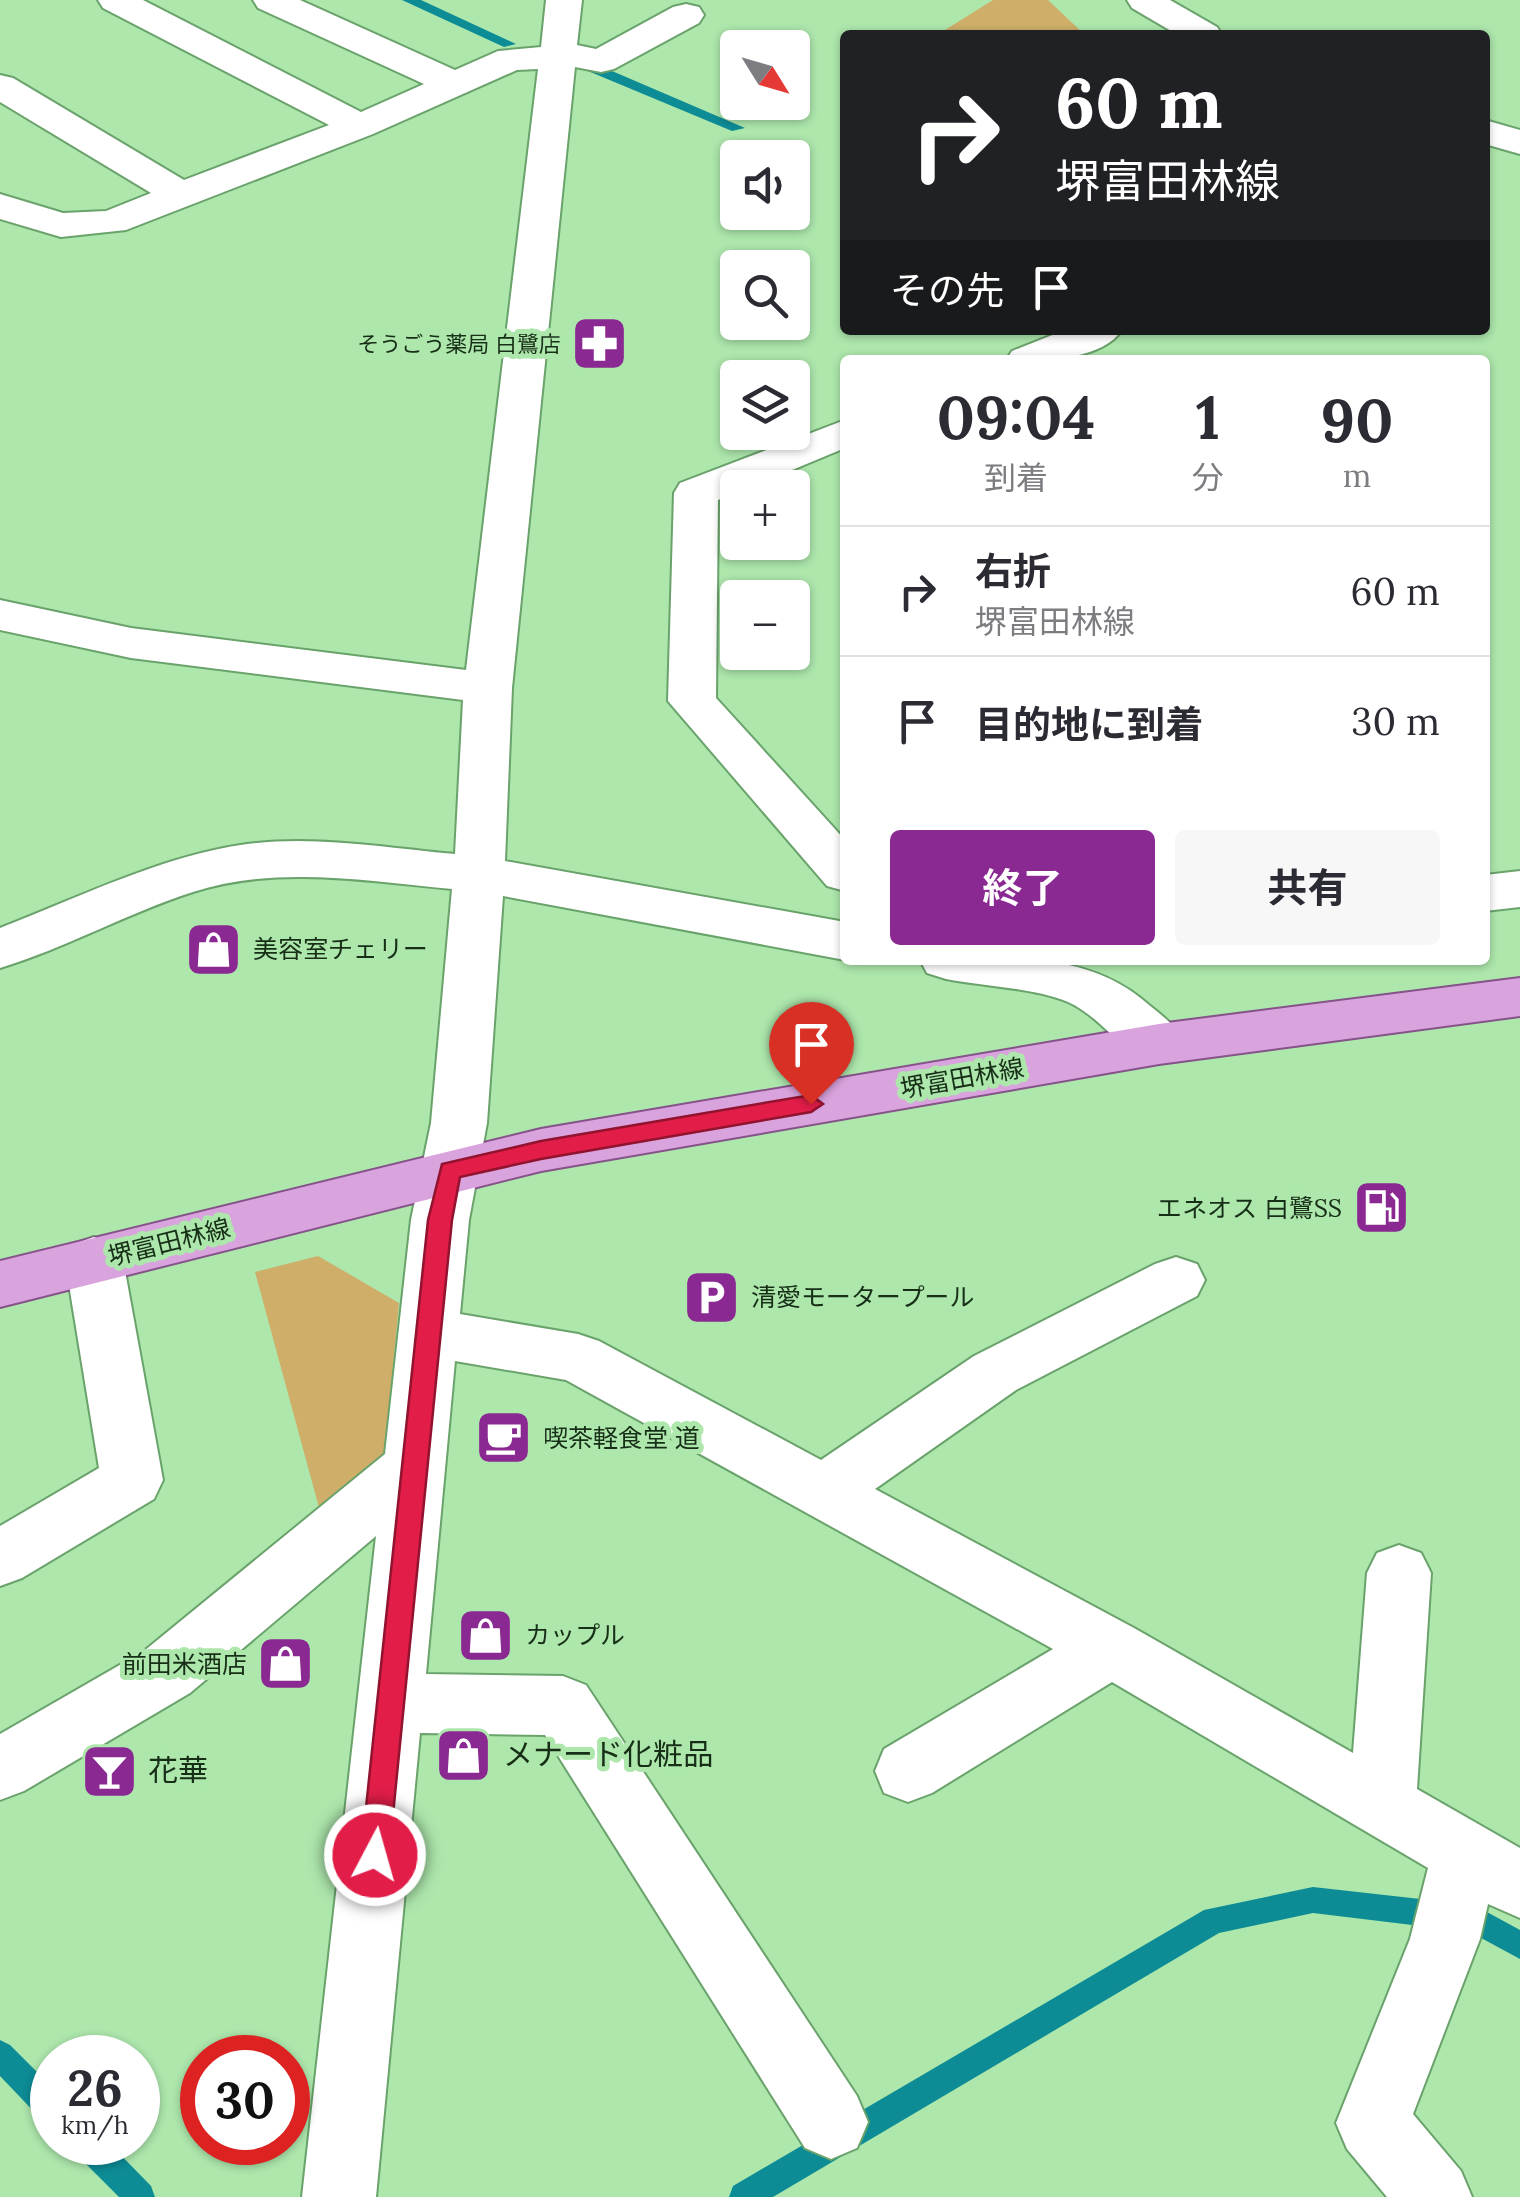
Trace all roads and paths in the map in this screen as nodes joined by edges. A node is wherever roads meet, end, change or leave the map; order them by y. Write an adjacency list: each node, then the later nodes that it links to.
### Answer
1 (116, 0): 10 (street)
2 (272, 0): 8 (street)
3 (564, 0): 7 (street)
4 (1145, 0): 6 (street)
5 (686, 15): 7 (street)
6 (1196, 30)
7 (560, 55): 8 (street); 19 (street)
8 (454, 84): 10 (street)
9 (0, 86): 13 (street)
10 (360, 126): 13 (street)
11 (1490, 134): 12 (street)
12 (1520, 143)
13 (181, 196): 14 (street)
14 (0, 206)
15 (1089, 335): 16 (street)
16 (1039, 355)
17 (840, 436): 20 (street)
18 (0, 616): 19 (street)
19 (488, 688): 21 (street)
20 (840, 867)
21 (479, 874): 24 (street); 25 (street); 29 (street)
22 (1520, 889): 23 (street)
23 (1490, 892)
24 (840, 940)
25 (0, 949)
26 (974, 965): 28 (street)
27 (1520, 997): 28 (main road, 堺富田林線)
28 (1159, 1044): 29 (main road, 堺富田林線)
29 (450, 1170): 30 (main road, 堺富田林線); 33 (street)
30 (94, 1260): 32 (main road, 堺富田林線); 36 (street)
31 (1176, 1280): 35 (street)
32 (0, 1284)
33 (429, 1334): 34 (street); 35 (street)
34 (415, 1466): 39 (street); 40 (street)
35 (824, 1491): 38 (street)
36 (0, 1559)
37 (1399, 1573): 42 (street)
38 (1111, 1648): 41 (street); 42 (street)
39 (391, 1704): 44 (street); 45 (street)
40 (0, 1769)
41 (908, 1772)
42 (1382, 1806): 43 (street)
43 (1472, 1891): 46 (street)
44 (831, 2122)
45 (339, 2197)
46 (1435, 2197)

